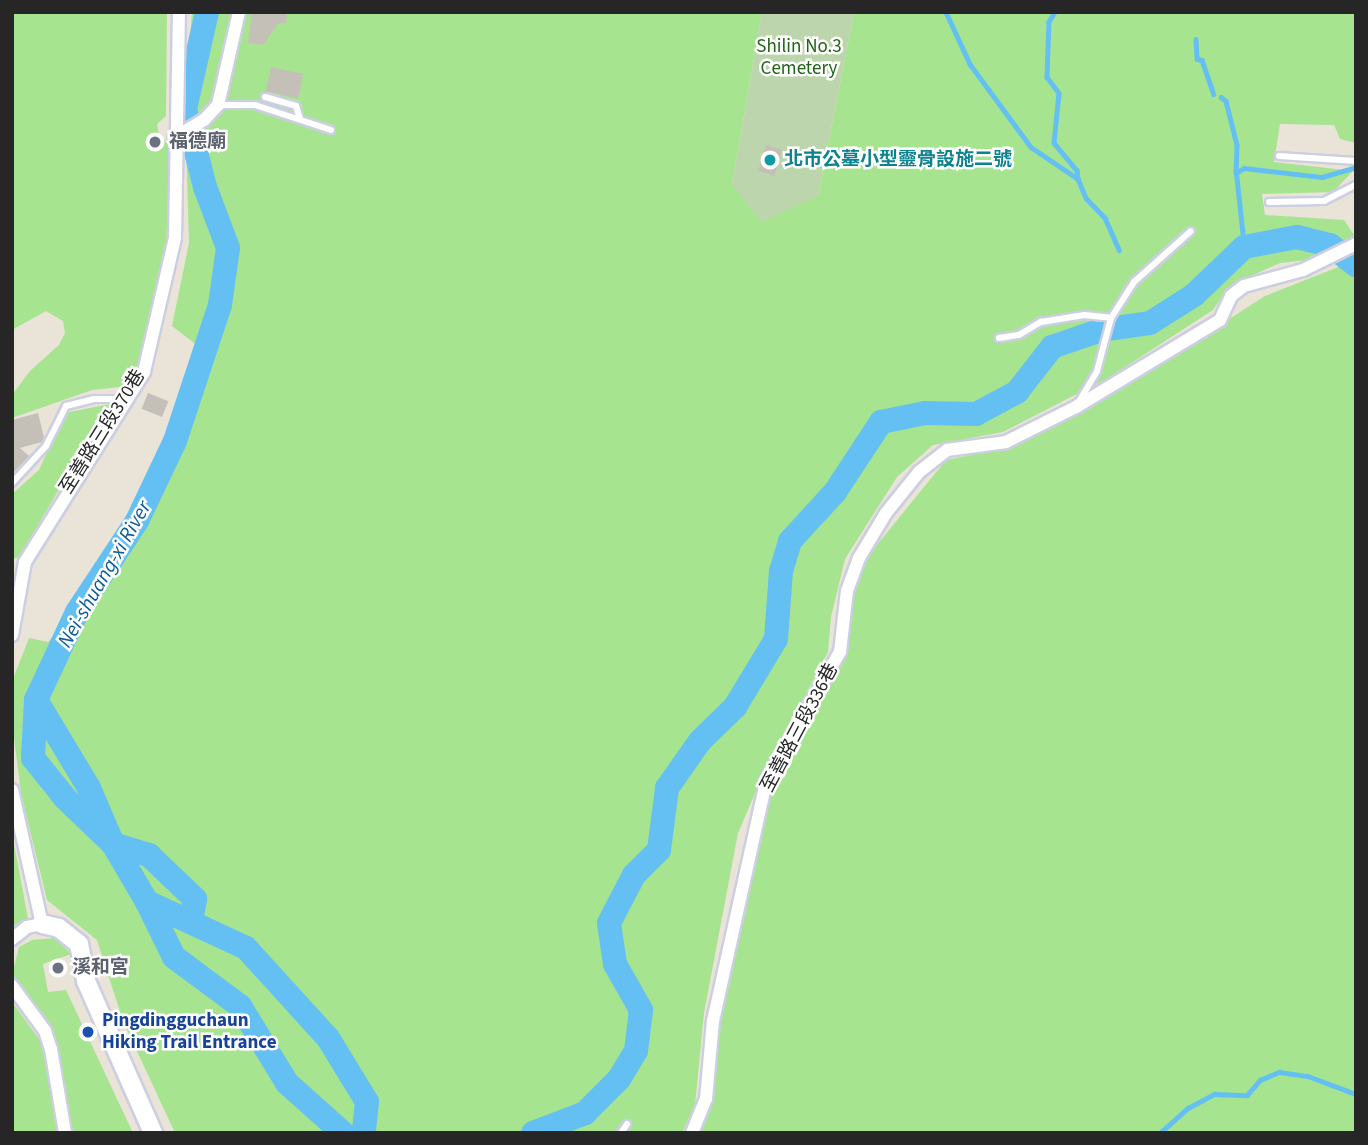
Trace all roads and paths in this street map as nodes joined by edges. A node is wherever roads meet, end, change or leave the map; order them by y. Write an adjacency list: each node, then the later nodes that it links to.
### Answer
1 (179, 12): 7 (street, 至善路三段370巷)
2 (239, 12): 4 (street)
3 (265, 97): 5 (lane)
4 (218, 104): 5 (lane); 7 (street)
5 (300, 119): 6 (lane)
6 (331, 130)
7 (174, 138): 16 (street, 至善路三段370巷)
8 (1279, 156): 9 (lane)
9 (1356, 161)
10 (1356, 184): 11 (lane)
11 (1269, 202)
12 (1191, 231): 14 (lane)
13 (1352, 245): 17 (street, 至善路三段336巷)
14 (1111, 318): 15 (lane); 17 (lane)
15 (999, 338)
16 (129, 398): 18 (lane); 19 (street, 至善路三段370巷)
17 (1076, 407): 28 (street, 至善路三段336巷)
18 (12, 483)
19 (12, 635)
20 (12, 790): 21 (street)
21 (42, 924): 22 (street); 26 (street)
22 (12, 939)
23 (12, 986): 25 (street)
24 (627, 1124): 27 (lane)
25 (65, 1133)
26 (153, 1133)
27 (621, 1133)
28 (692, 1133)

